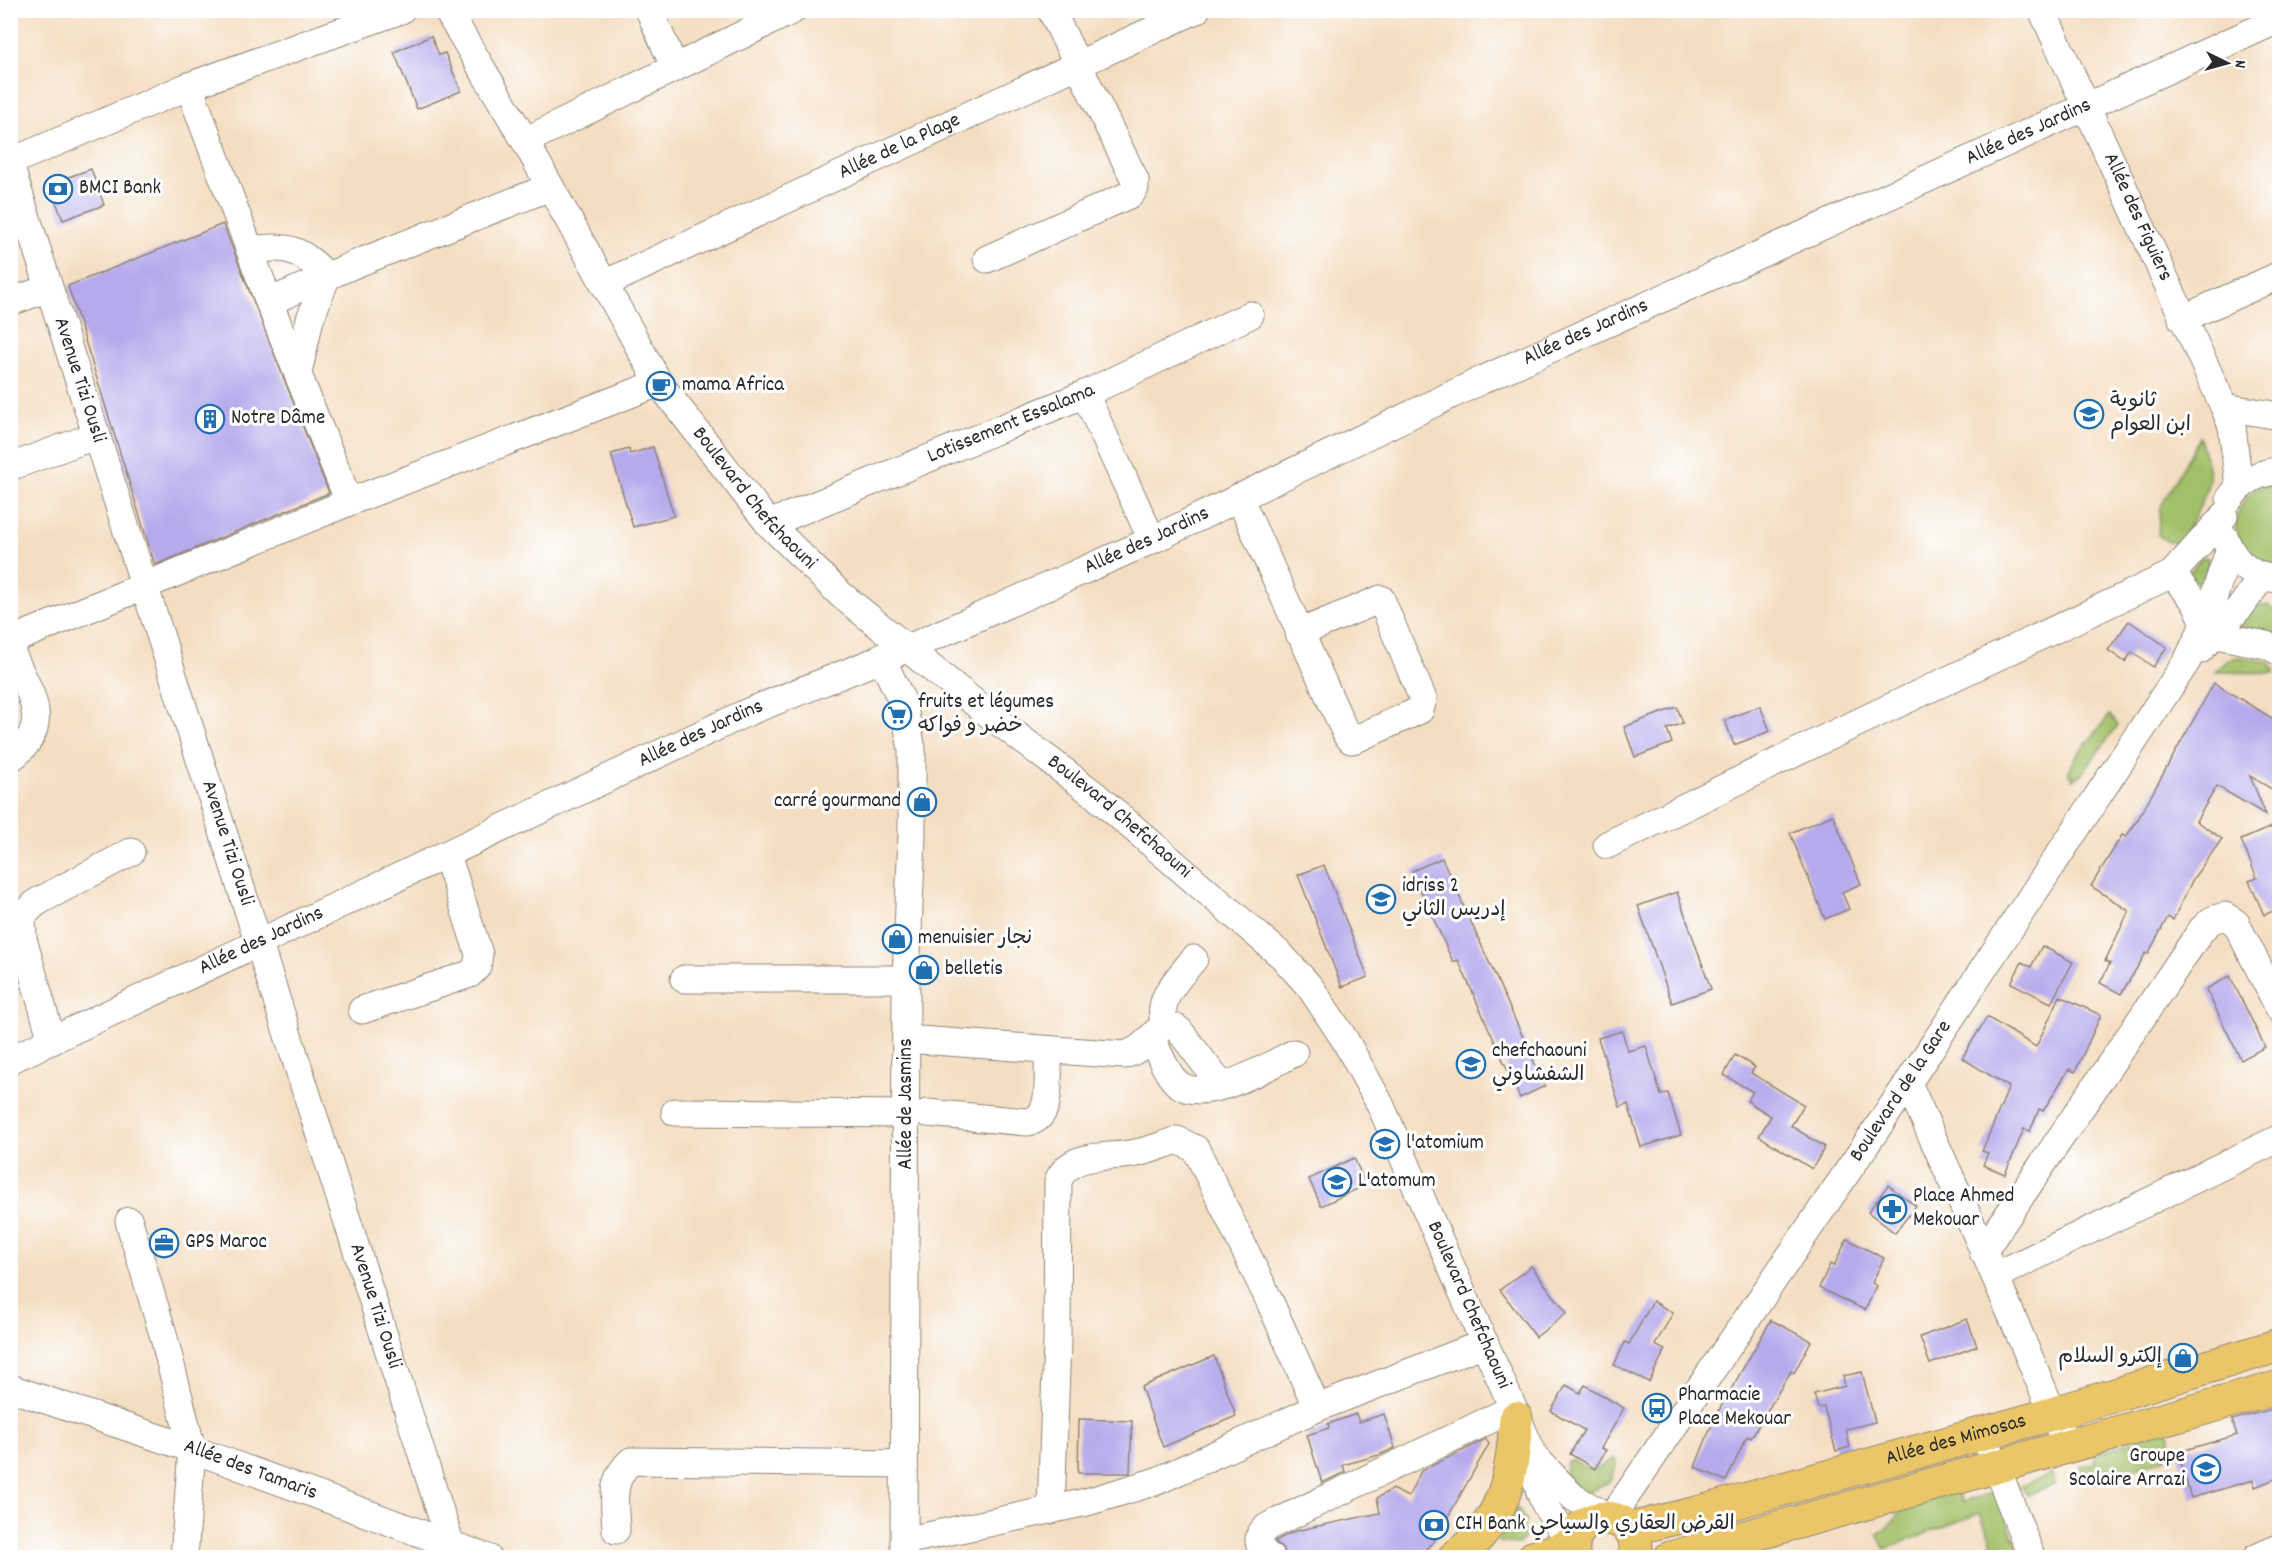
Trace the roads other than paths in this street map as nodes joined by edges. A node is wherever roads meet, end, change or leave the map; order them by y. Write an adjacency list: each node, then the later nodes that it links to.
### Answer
1 (401, 10): 11 (street)
2 (447, 10): 13 (street, Boulevard Chefchaouni)
3 (649, 10): 10 (street)
4 (793, 10): 10 (street)
5 (1051, 10): 9 (street)
6 (1196, 10): 9 (street, Allée de la Plage)
7 (2042, 10): 12 (street, Allée des Figuiers)
8 (2280, 19): 12 (street, Allée des Jardins)
9 (1077, 66): 17 (street); 20 (street, Allée de la Plage)
10 (675, 68): 13 (street)
11 (189, 86): 14 (street); 16 (street)
12 (2086, 107): 25 (street, Allée des Figuiers); 35 (street, Allée des Jardins)
13 (525, 141): 15 (street, Boulevard Chefchaouni)
14 (10, 164): 21 (street, Avenue Tizi Ousli)
15 (550, 187): 19 (street); 20 (street, Boulevard Chefchaouni)
16 (251, 250): 19 (street); 23 (street)
17 (987, 259)
18 (2280, 275): 25 (street)
19 (327, 276): 23 (street); 26 (street)
20 (604, 284): 27 (street, Boulevard Chefchaouni)
21 (49, 288): 22 (street); 31 (street, Avenue Tizi Ousli)
22 (10, 302)
23 (269, 302): 26 (street)
24 (1250, 315): 28 (street, Lotissement Essalama)
25 (2182, 319): 29 (street, Allée des Figuiers)
26 (298, 373): 36 (street)
27 (659, 384): 36 (street); 38 (street, Boulevard Chefchaouni)
28 (1085, 394): 38 (street, Lotissement Essalama); 39 (street)
29 (2228, 416): 30 (street); 33 (street, Allée des Figuiers); 34 (street, Allée des Figuiers)
30 (2280, 416)
31 (97, 435): 32 (street); 43 (street, Avenue Tizi Ousli)
32 (10, 467)
33 (2278, 471): 34 (street)
34 (2239, 487): 37 (street)
35 (1239, 497): 39 (street, Allée des Jardins); 45 (street)
36 (349, 502): 43 (street)
37 (2223, 516): 40 (street); 41 (street)
38 (769, 525): 48 (street, Boulevard Chefchaouni)
39 (1152, 540): 48 (street, Allée des Jardins)
40 (2229, 551): 42 (street); 44 (street, Boulevard de la Gare)
41 (2172, 574): 44 (street); 52 (street)
42 (2271, 578): 44 (street, Boulevard de la Gare)
43 (146, 583): 46 (street); 55 (street, Avenue Tizi Ousli)
44 (2211, 629): 49 (street); 67 (street, Boulevard de la Gare)
45 (1299, 633): 45 (street)
46 (10, 641)
47 (10, 649): 51 (street)
48 (906, 649): 50 (street, Allée des Jardins); 74 (street, Boulevard Chefchaouni)
49 (2280, 652)
50 (880, 657): 54 (street, Allée des Jardins); 58 (street, Allée de Jasmins)
51 (10, 759)
52 (1607, 845)
53 (131, 852): 63 (street)
54 (447, 855): 55 (street, Allée des Jardins); 59 (street)
55 (257, 945): 63 (street, Allée des Jardins); 93 (street, Avenue Tizi Ousli)
56 (1194, 959): 61 (street)
57 (684, 979): 58 (street)
58 (906, 979): 62 (street, Allée de Jasmins)
59 (362, 1010)
60 (2280, 1010): 72 (street)
61 (1159, 1033): 64 (street); 65 (street)
62 (906, 1039): 64 (street); 69 (street, Allée de Jasmins)
63 (52, 1041): 66 (street, Allée des Jardins)
64 (1048, 1050): 69 (street)
65 (1293, 1053)
66 (10, 1060)
67 (1908, 1083): 72 (street); 89 (street, Boulevard de la Gare)
68 (675, 1112): 69 (street)
69 (917, 1113): 85 (street, Allée de Jasmins)
70 (2280, 1138): 73 (street)
71 (129, 1221): 83 (street)
72 (1983, 1252): 73 (street)
73 (1995, 1276): 80 (street)
74 (1485, 1343): 78 (street); 79 (street, Boulevard Chefchaouni)
75 (2280, 1345): 80 (main road, Allée des Mimosas)
76 (2280, 1387): 82 (main road, Allée des Mimosas)
77 (10, 1388): 83 (street, Allée des Tamaris)
78 (1317, 1408): 87 (street); 87 (street)
79 (1514, 1414): 84 (street, Boulevard Chefchaouni); 96 (street); 97 (main road)
80 (2052, 1414): 81 (main road, Allée des Mimosas); 82 (street)
81 (1983, 1433): 86 (street); 89 (main road, Allée des Mimosas)
82 (2067, 1447): 86 (main road, Allée des Mimosas)
83 (192, 1449): 93 (street, Allée des Tamaris); 94 (street)
84 (1534, 1456): 89 (street, Boulevard Chefchaouni); 91 (street, Boulevard Chefchaouni)
85 (903, 1464): 88 (street); 92 (street, Allée de Jasmins)
86 (1994, 1467): 99 (main road, Allée des Mimosas); 100 (street)
87 (1051, 1510): 92 (street)
88 (616, 1530)
89 (1620, 1530): 91 (main road, Allée des Mimosas)
90 (2280, 1547): 101 (street)
91 (1574, 1548): 98 (main road)
92 (904, 1549)
93 (452, 1551): 95 (street, Allée des Tamaris)
94 (184, 1557)
95 (488, 1557)
96 (1271, 1557)
97 (1454, 1557)
98 (1533, 1557)
99 (1670, 1557)
100 (2032, 1557)
101 (2256, 1557)

